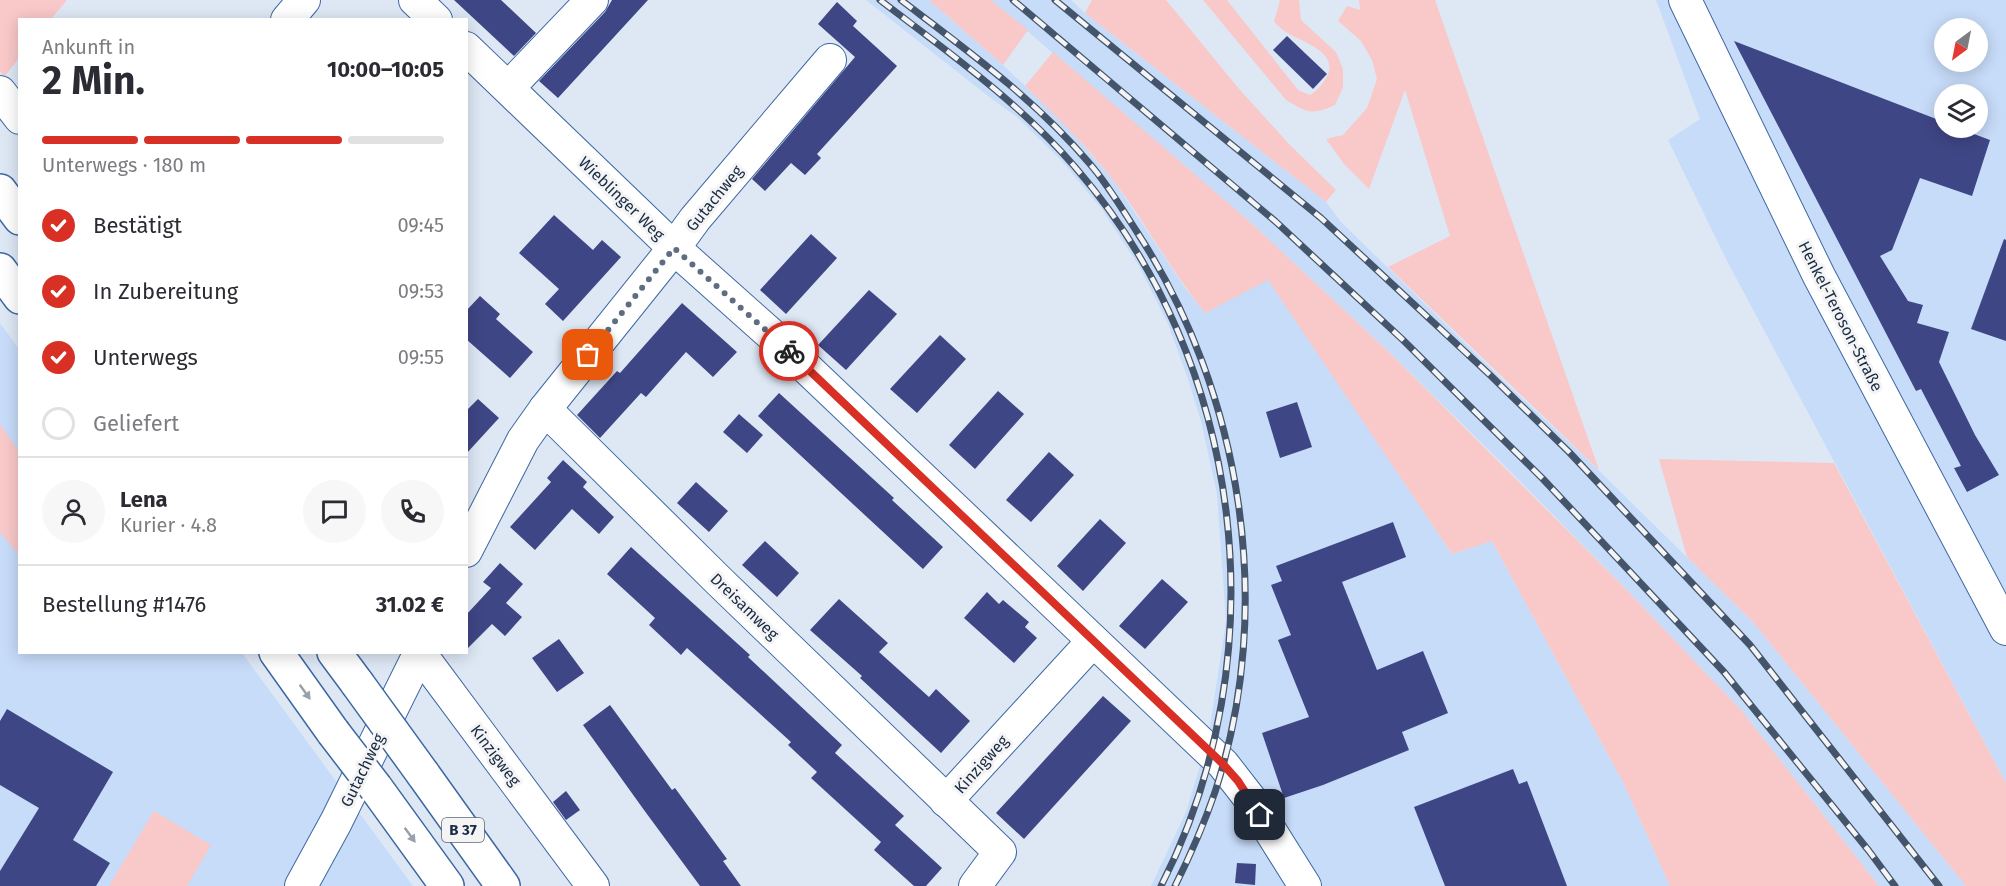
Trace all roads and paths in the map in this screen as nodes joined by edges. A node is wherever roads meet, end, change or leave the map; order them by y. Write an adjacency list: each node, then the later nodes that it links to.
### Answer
1 (304, 0): 5 (street)
2 (415, 0): 6 (street)
3 (592, 0): 9 (street)
4 (1685, 0): 19 (street, Henkel-Teroson-Straße)
5 (289, 18)
6 (434, 18)
7 (468, 50): 9 (street, Wieblinger Weg)
8 (830, 60): 14 (street, Gutachweg)
9 (509, 87): 14 (street, Wieblinger Weg)
10 (0, 92): 11 (street)
11 (18, 115)
12 (0, 191): 13 (highway)
13 (18, 215)
14 (674, 248): 17 (street, Gutachweg); 20 (street, Wieblinger Weg)
15 (0, 270): 16 (highway)
16 (18, 294)
17 (545, 409): 18 (street, Gutachweg); 25 (street, Dreisamweg)
18 (468, 547)
19 (2006, 629)
20 (1093, 641): 25 (street, Kinzigweg); 31 (street, Wieblinger Weg)
21 (277, 654): 27 (highway, B 37, one-way to 27, bridge)
22 (335, 654): 28 (highway, B 37, bridge)
23 (419, 654): 26 (street, Gutachweg)
24 (420, 654): 29 (street, Kinzigweg)
25 (946, 801): 30 (street, Kinzigweg)
26 (301, 886)
27 (447, 886)
28 (503, 886)
29 (593, 886)
30 (975, 886)
31 (1305, 886)

